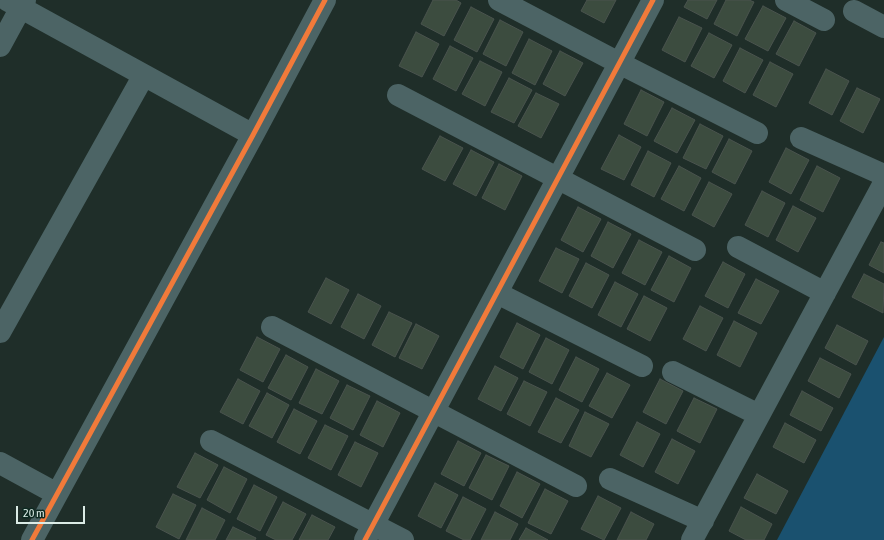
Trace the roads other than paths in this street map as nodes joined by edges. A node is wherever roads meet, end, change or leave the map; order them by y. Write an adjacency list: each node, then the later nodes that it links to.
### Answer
1 (325, 0): 14 (street)
2 (499, 0): 10 (street)
3 (653, 0): 10 (street)
4 (786, 0): 7 (street)
5 (18, 3): 9 (street); 11 (street)
6 (854, 11): 8 (street)
7 (824, 20)
8 (884, 27)
9 (0, 46)
10 (619, 63): 13 (street); 17 (street)
11 (144, 75): 14 (street); 24 (street)
12 (398, 95): 17 (street)
13 (757, 133)
14 (253, 135): 33 (street)
15 (802, 138): 16 (street)
16 (884, 175)
17 (558, 178): 20 (street); 21 (street)
18 (884, 183): 22 (street)
19 (738, 247): 22 (street)
20 (695, 250)
21 (497, 293): 25 (street); 27 (street)
22 (825, 293): 28 (street)
23 (272, 327): 27 (street)
24 (0, 332)
25 (642, 366)
26 (673, 372): 28 (street)
27 (433, 412): 32 (street); 35 (street)
28 (760, 415): 34 (street)
29 (212, 441): 35 (street)
30 (0, 463): 33 (street)
31 (610, 479): 34 (street)
32 (576, 486)
33 (57, 494): 36 (street)
34 (703, 521): 38 (street)
35 (369, 532): 37 (street)
36 (32, 540)
37 (403, 540)
38 (692, 540)

